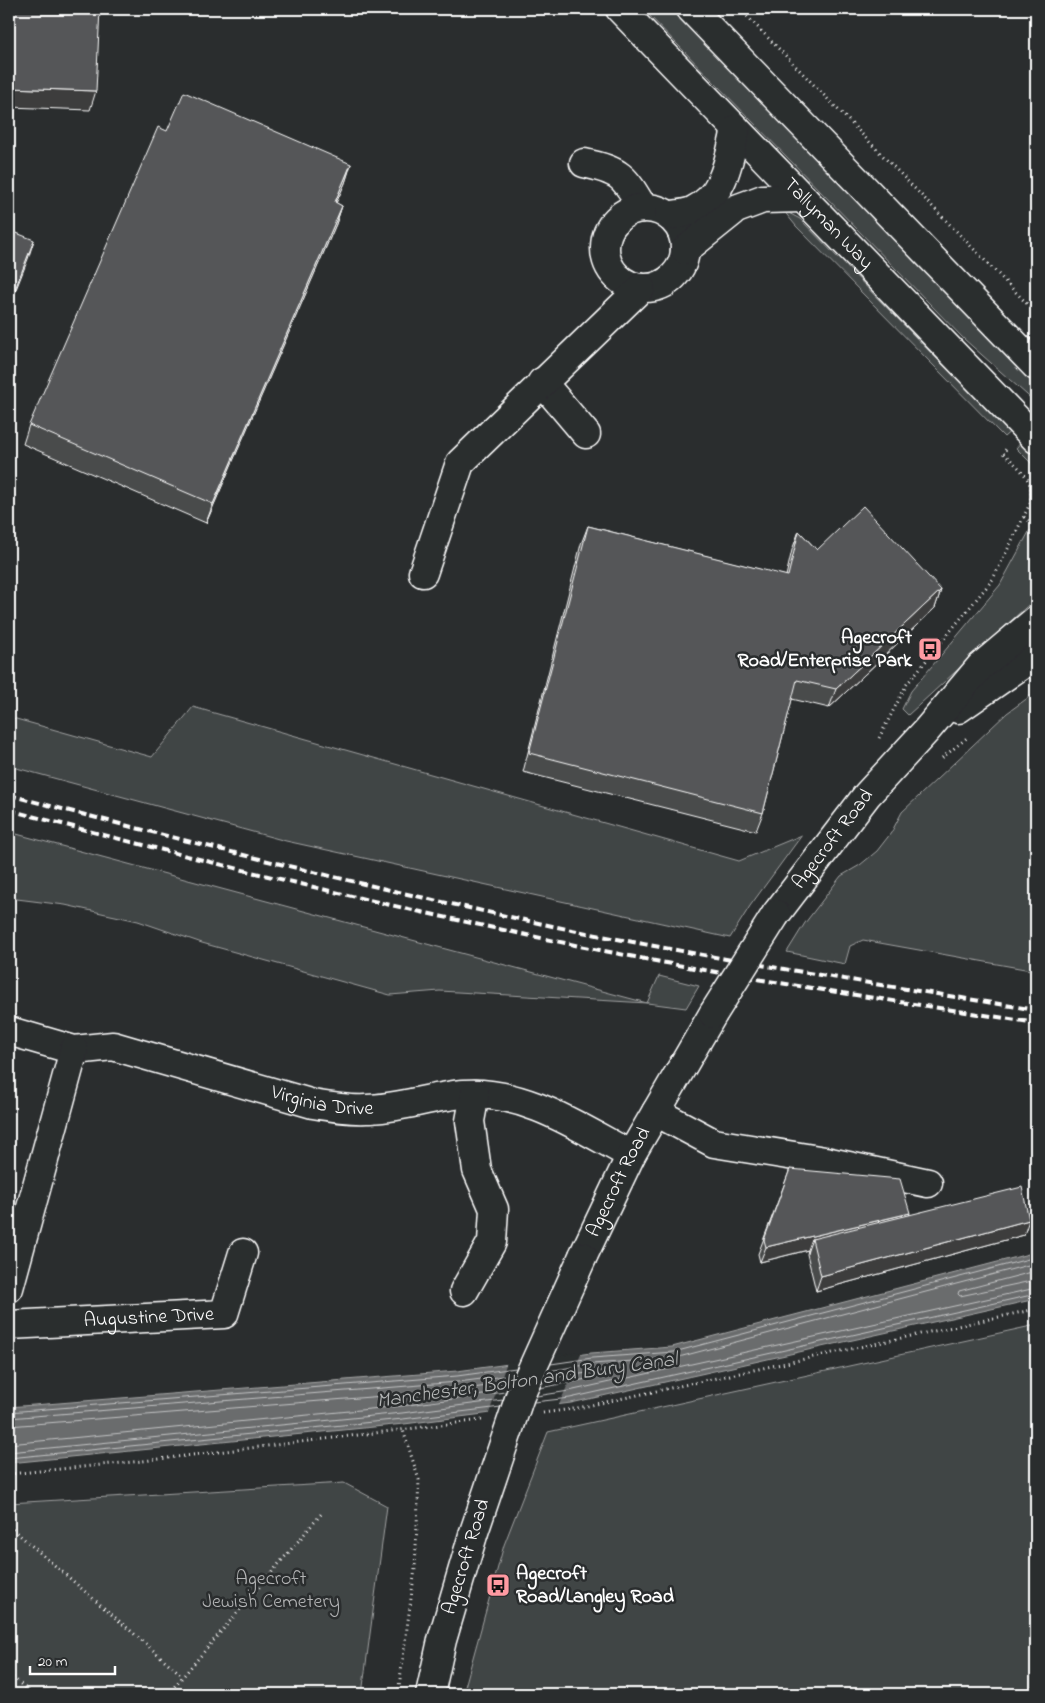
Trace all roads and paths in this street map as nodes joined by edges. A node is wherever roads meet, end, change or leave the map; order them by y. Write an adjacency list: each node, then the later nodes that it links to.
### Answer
1 (620, 9): 4 (street, Tallyman Way)
2 (691, 9): 12 (street)
3 (740, 9): 11 (path)
4 (736, 129): 6 (street, Tallyman Way); 8 (street)
5 (584, 163): 7 (street)
6 (803, 198): 9 (street); 15 (street, Tallyman Way)
7 (643, 208): 8 (street); 10 (street)
8 (669, 216): 9 (street)
9 (685, 250): 10 (street)
10 (642, 288): 13 (street)
11 (1036, 313)
12 (1036, 366)
13 (542, 382): 14 (street); 18 (street)
14 (586, 434)
15 (1036, 439)
16 (1024, 517): 17 (path)
17 (1036, 526)
18 (423, 574)
19 (1036, 620): 21 (street, Agecroft Road)
20 (1036, 655): 21 (street, Agecroft Road)
21 (926, 731): 25 (street, Agecroft Road, bridge)
22 (9, 1031): 23 (street, Virginia Drive)
23 (74, 1050): 24 (street, Virginia Drive); 29 (street)
24 (475, 1094): 26 (street, Virginia Drive); 30 (street)
25 (656, 1112): 26 (street, Agecroft Road); 27 (street)
26 (631, 1155): 40 (street, Agecroft Road, bridge)
27 (928, 1183)
28 (243, 1253): 31 (street, Augustine Drive)
29 (9, 1288)
30 (464, 1291)
31 (9, 1325)
32 (403, 1430): 39 (path)
33 (323, 1512): 36 (path)
34 (9, 1526): 36 (path)
35 (9, 1674): 37 (path)
36 (183, 1676): 38 (path)
37 (32, 1694)
38 (168, 1694)
39 (398, 1694)
40 (430, 1694)

